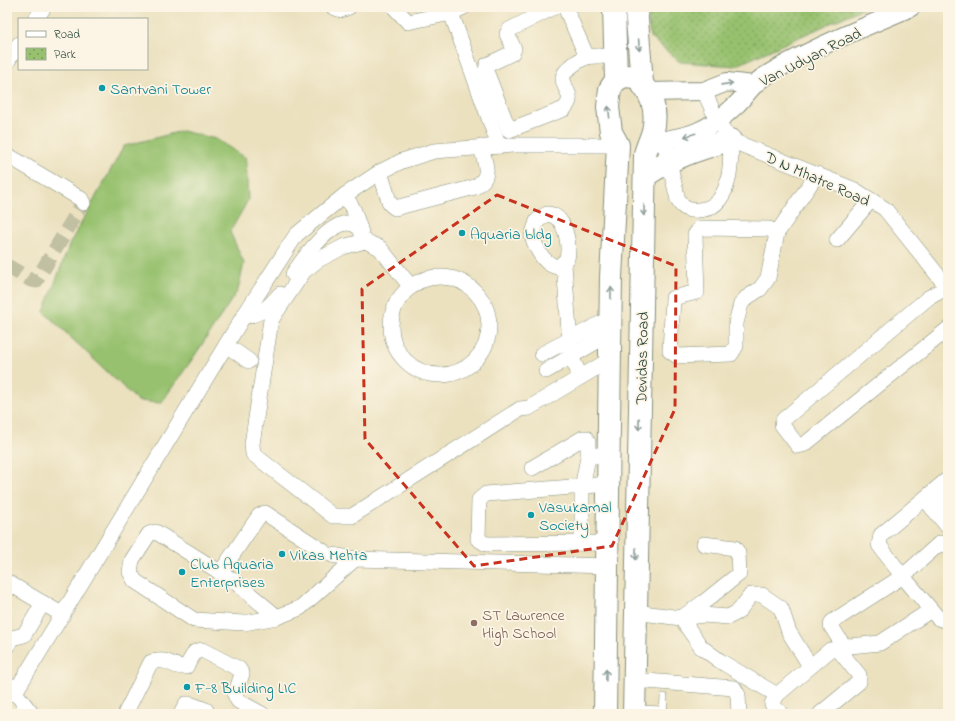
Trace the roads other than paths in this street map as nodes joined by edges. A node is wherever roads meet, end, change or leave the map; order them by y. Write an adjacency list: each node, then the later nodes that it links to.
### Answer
1 (44, 7): 11 (street)
2 (333, 7): 3 (street)
3 (349, 7)
4 (394, 7): 10 (street)
5 (554, 7): 21 (street)
6 (565, 7): 14 (street)
7 (614, 7): 13 (main road, Devidas Road)
8 (636, 7): 18 (main road, Devidas Road, one-way to 18)
9 (911, 7): 17 (street, Van Udyan Road)
10 (458, 10): 24 (street)
11 (37, 18)
12 (18, 46): 15 (street)
13 (615, 56): 14 (street); 16 (main road, Devidas Road)
14 (587, 57): 21 (street)
15 (7, 62)
16 (616, 80): 18 (main road); 23 (main road, Devidas Road, one-way to 16)
17 (753, 85): 19 (street, Van Udyan Road, one-way to 17); 20 (street, Van Udyan Road)
18 (645, 87): 19 (street, Van Udyan Road); 26 (main road, Devidas Road)
19 (704, 91): 20 (street)
20 (717, 120): 22 (street); 26 (street, Van Udyan Road, one-way to 26)
21 (509, 130): 24 (street)
22 (730, 140): 26 (main road); 26 (street); 29 (street, D N Mhatre Road)
23 (618, 145): 24 (street); 26 (main road); 41 (main road, Devidas Road, one-way to 23)
24 (506, 146): 25 (street)
25 (481, 147): 28 (street); 28 (street)
26 (660, 148): 70 (main road, Devidas Road, one-way to 70)
27 (7, 155): 32 (street)
28 (380, 172): 31 (street)
29 (817, 174): 30 (street, D N Mhatre Road); 33 (street)
30 (871, 200): 34 (street); 37 (street, D N Mhatre Road)
31 (348, 201): 38 (street); 38 (street)
32 (83, 203)
33 (777, 233): 33 (street)
34 (837, 240)
35 (564, 264): 40 (street)
36 (411, 287): 36 (street); 47 (street)
37 (948, 288): 39 (street)
38 (243, 317): 42 (street)
39 (948, 329)
40 (568, 340): 41 (street); 43 (street); 44 (street)
41 (611, 340): 44 (street); 47 (street); 48 (main road, Devidas Road)
42 (226, 345): 45 (street); 71 (street)
43 (542, 354)
44 (570, 357): 46 (street); 47 (street)
45 (249, 361)
46 (546, 371)
47 (579, 374)
48 (610, 453): 49 (street); 52 (main road, Devidas Road)
49 (588, 457): 50 (street); 53 (street)
50 (532, 468)
51 (948, 479): 55 (street)
52 (609, 484): 53 (street); 58 (main road, Devidas Road)
53 (582, 488): 57 (street); 57 (street)
54 (948, 497): 55 (street)
55 (929, 504): 56 (street); 65 (street)
56 (948, 527)
57 (582, 543): 58 (street)
58 (609, 543): 62 (main road, Devidas Road)
59 (704, 544): 64 (street)
60 (948, 546): 65 (street)
61 (355, 559): 62 (street); 63 (street); 72 (street)
62 (608, 566): 88 (main road, Devidas Road, one-way to 62)
63 (220, 573): 72 (street); 72 (street)
64 (739, 574): 67 (street); 73 (street)
65 (903, 576): 69 (street); 69 (street)
66 (7, 582): 68 (street)
67 (751, 595): 73 (street); 76 (street)
68 (43, 603): 71 (street); 75 (street)
69 (931, 610): 74 (street)
70 (635, 612): 73 (street); 77 (main road, Devidas Road)
71 (63, 615): 78 (street)
72 (278, 617)
73 (681, 618): 79 (street)
74 (948, 621)
75 (7, 646)
76 (810, 666): 79 (street); 91 (street)
77 (634, 680): 81 (main road, Devidas Road); 89 (street)
78 (11, 688): 83 (street)
79 (777, 695): 90 (street)
80 (664, 697): 82 (lane)
81 (634, 711): 82 (lane)
82 (664, 712)
83 (32, 714)
84 (126, 714): 87 (street)
85 (181, 714): 86 (street)
86 (207, 714)
87 (262, 714)
88 (605, 714)
89 (739, 714)
90 (781, 714)
91 (820, 714)

